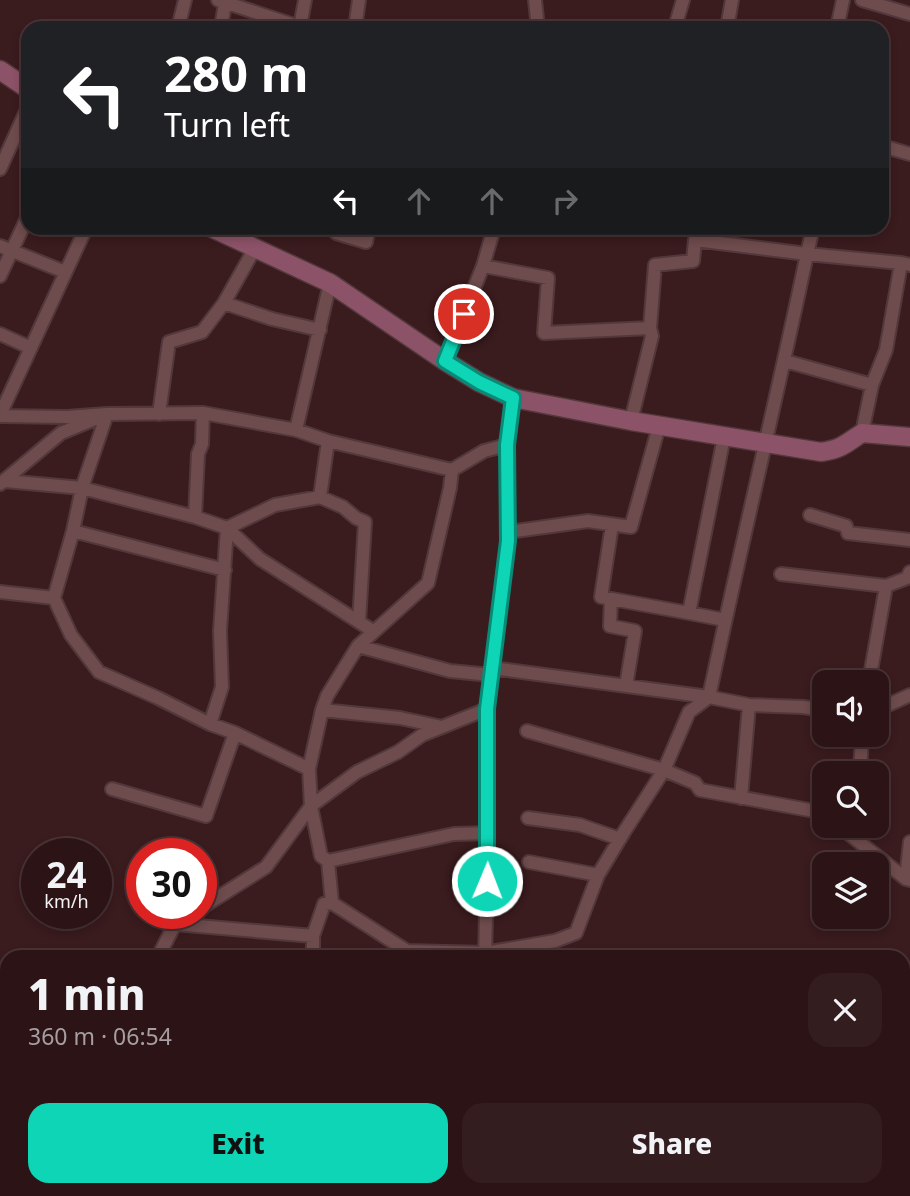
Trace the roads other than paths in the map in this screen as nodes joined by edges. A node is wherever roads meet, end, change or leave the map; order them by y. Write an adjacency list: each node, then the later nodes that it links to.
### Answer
1 (184, 0): 11 (street)
2 (305, 0): 14 (street)
3 (359, 0): 15 (street)
4 (535, 0): 16 (street)
5 (683, 0): 17 (street)
6 (733, 0): 18 (street)
7 (843, 0): 19 (street)
8 (862, 0): 10 (street)
9 (222, 1): 12 (street); 13 (street)
10 (910, 14)
11 (180, 21)
12 (221, 21)
13 (267, 21)
14 (302, 21)
15 (356, 21)
16 (537, 21)
17 (678, 21)
18 (728, 21)
19 (838, 21)
20 (0, 70): 21 (main road)
21 (21, 84)
22 (21, 122): 25 (street)
23 (889, 148): 24 (street)
24 (910, 154)
25 (0, 169)
26 (21, 232): 37 (street)
27 (83, 235): 41 (street)
28 (227, 235): 36 (main road)
29 (343, 235): 30 (street)
30 (368, 235)
31 (492, 235): 40 (street)
32 (695, 235): 45 (street)
33 (701, 235): 38 (street)
34 (811, 235): 38 (street)
35 (0, 246): 37 (street)
36 (255, 248): 43 (main road); 44 (street)
37 (13, 251): 41 (street); 42 (street)
38 (807, 254): 39 (street); 50 (street)
39 (906, 264): 51 (street)
40 (483, 267): 45 (street); 49 (street)
41 (65, 272): 48 (street)
42 (0, 276)
43 (330, 283): 46 (street); 49 (main road)
44 (224, 303): 46 (street); 55 (street)
45 (650, 328): 57 (street)
46 (320, 330): 59 (street)
47 (0, 334): 48 (street)
48 (31, 348): 56 (street)
49 (445, 361): 52 (main road)
50 (785, 361): 51 (street); 64 (street)
51 (872, 385): 60 (street)
52 (513, 398): 57 (main road); 65 (street)
53 (203, 413): 55 (street); 59 (street); 71 (street)
54 (107, 414): 55 (street); 56 (street); 67 (street); 68 (street)
55 (159, 414)
56 (0, 416)
57 (631, 421): 58 (main road)
58 (659, 426): 61 (main road); 72 (street)
59 (296, 430): 63 (street)
60 (862, 433): 62 (main road); 64 (main road)
61 (724, 437): 64 (main road); 84 (street)
62 (910, 438)
63 (328, 441): 66 (street); 69 (street)
64 (765, 443): 85 (street)
65 (507, 445): 66 (street); 75 (street)
66 (452, 470): 87 (street)
67 (3, 483): 68 (street)
68 (82, 488): 71 (street); 74 (street)
69 (320, 497): 73 (street); 86 (street)
70 (810, 515): 76 (street)
71 (195, 517): 73 (street)
72 (612, 525): 75 (street); 83 (street)
73 (227, 528): 77 (street); 86 (street)
74 (73, 531): 77 (street); 82 (street)
75 (508, 532): 90 (street)
76 (910, 540)
77 (225, 570): 99 (street)
78 (910, 572): 80 (street)
79 (781, 574): 80 (street)
80 (886, 586): 89 (street)
81 (0, 592): 82 (street)
82 (54, 598): 99 (street)
83 (611, 599): 84 (street); 91 (street)
84 (689, 614): 85 (street)
85 (725, 620): 93 (street)
86 (359, 622): 87 (street)
87 (373, 631): 88 (street)
88 (358, 646): 90 (street); 98 (street)
89 (871, 670)
90 (492, 671): 91 (street); 97 (street)
91 (626, 686): 93 (street)
92 (910, 695): 95 (street)
93 (709, 697): 94 (street); 104 (street)
94 (749, 705): 96 (street); 106 (street)
95 (889, 705)
96 (812, 708)
97 (487, 709): 100 (street); 110 (street)
98 (322, 710): 100 (street); 103 (street)
99 (210, 724): 102 (street)
100 (442, 727): 107 (street)
101 (527, 731): 104 (street)
102 (235, 733): 103 (street); 105 (street)
103 (309, 769): 107 (street)
104 (664, 770): 106 (street); 112 (street)
105 (112, 789)
106 (741, 797): 108 (street)
107 (311, 806): 114 (street); 118 (street)
108 (812, 810)
109 (528, 818): 112 (street)
110 (488, 833): 114 (street); 126 (street)
111 (863, 838): 117 (street)
112 (620, 839): 116 (street)
113 (910, 842): 117 (street)
114 (328, 861): 119 (street)
115 (529, 862): 116 (street)
116 (598, 875): 127 (street)
117 (908, 879)
118 (217, 898)
119 (332, 903): 122 (street); 125 (street)
120 (217, 928): 122 (street)
121 (172, 929): 123 (street)
122 (313, 936): 124 (street)
123 (162, 950)
124 (313, 950)
125 (405, 950)
126 (485, 950)
127 (510, 950)

